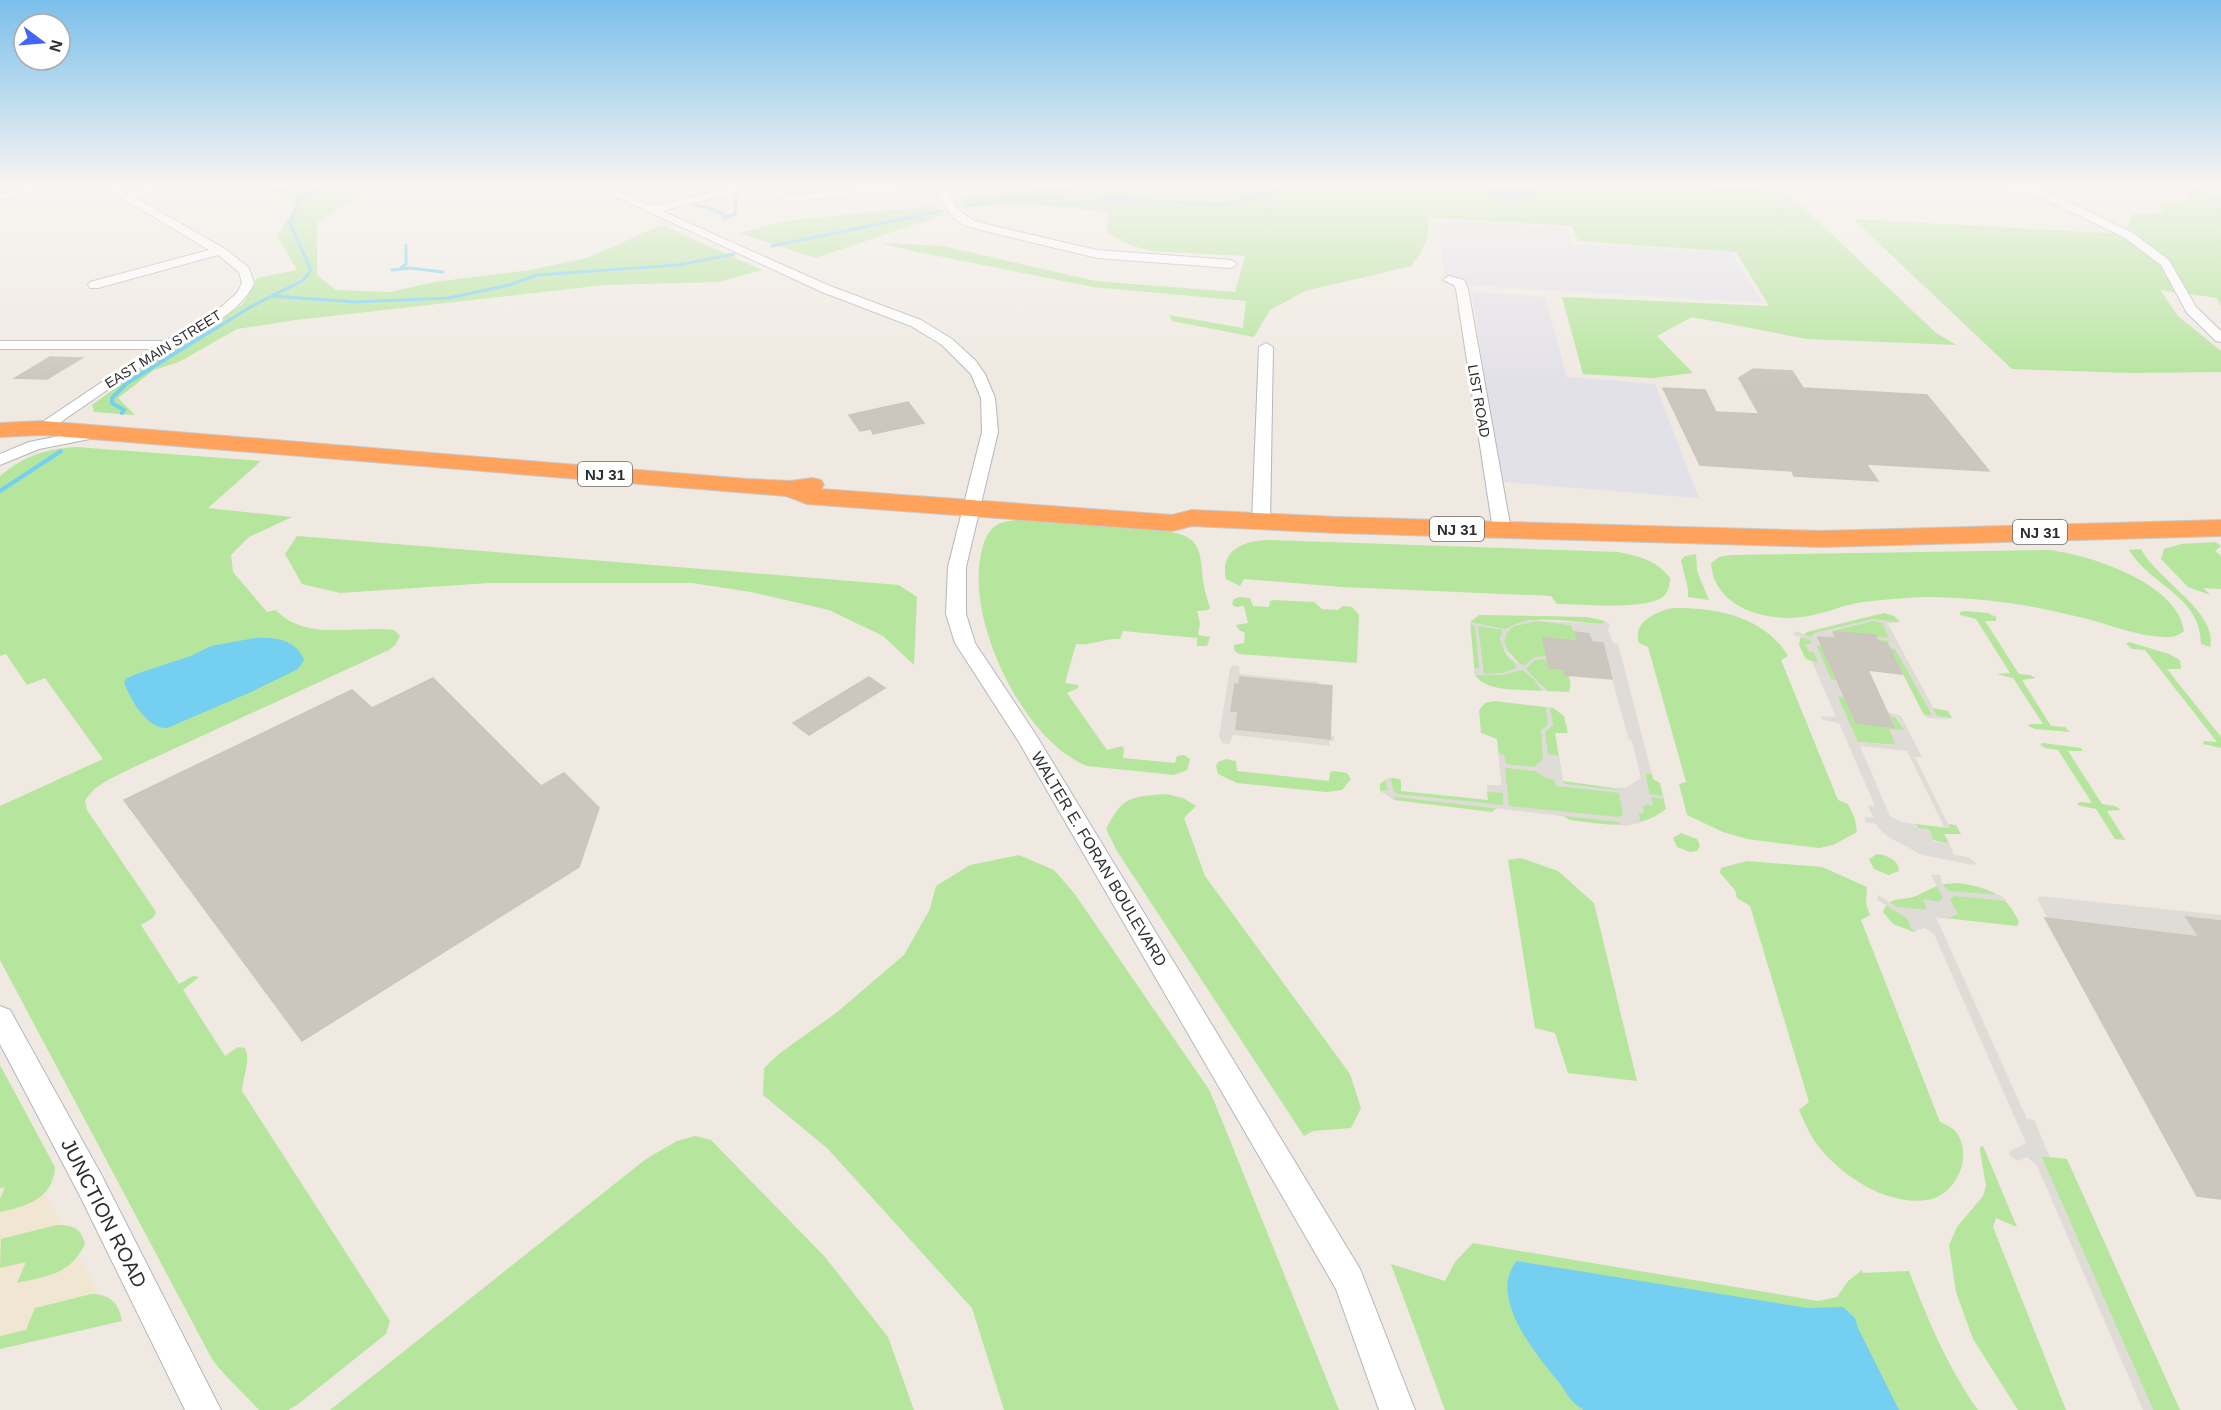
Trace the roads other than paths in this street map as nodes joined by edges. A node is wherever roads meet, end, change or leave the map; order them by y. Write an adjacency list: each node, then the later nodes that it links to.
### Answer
1 (215, 251): 8 (street)
2 (219, 251): 11 (street, EAST MAIN STREET)
3 (745, 251): 18 (street, WALTER E. FORAN BOULEVARD)
4 (1083, 251): 6 (street)
5 (2151, 251): 9 (street)
6 (1231, 264)
7 (1449, 280): 21 (street, LIST ROAD)
8 (94, 285)
9 (2221, 338)
10 (0, 345): 11 (street)
11 (166, 345): 14 (street, EAST MAIN STREET)
12 (1266, 347): 19 (street)
13 (0, 420): 14 (highway, NJ 31)
14 (43, 428): 15 (highway, NJ 31); 16 (highway, NJ 31)
15 (0, 430): 17 (street)
16 (101, 432): 17 (street); 18 (highway, NJ 31)
17 (0, 458)
18 (972, 503): 19 (highway, NJ 31); 24 (street, WALTER E. FORAN BOULEVARD)
19 (1261, 522): 21 (highway, NJ 31)
20 (2221, 528): 21 (highway, NJ 31)
21 (1502, 530)
22 (0, 1018): 23 (street, JUNCTION ROAD)
23 (203, 1410)
24 (1397, 1410)

